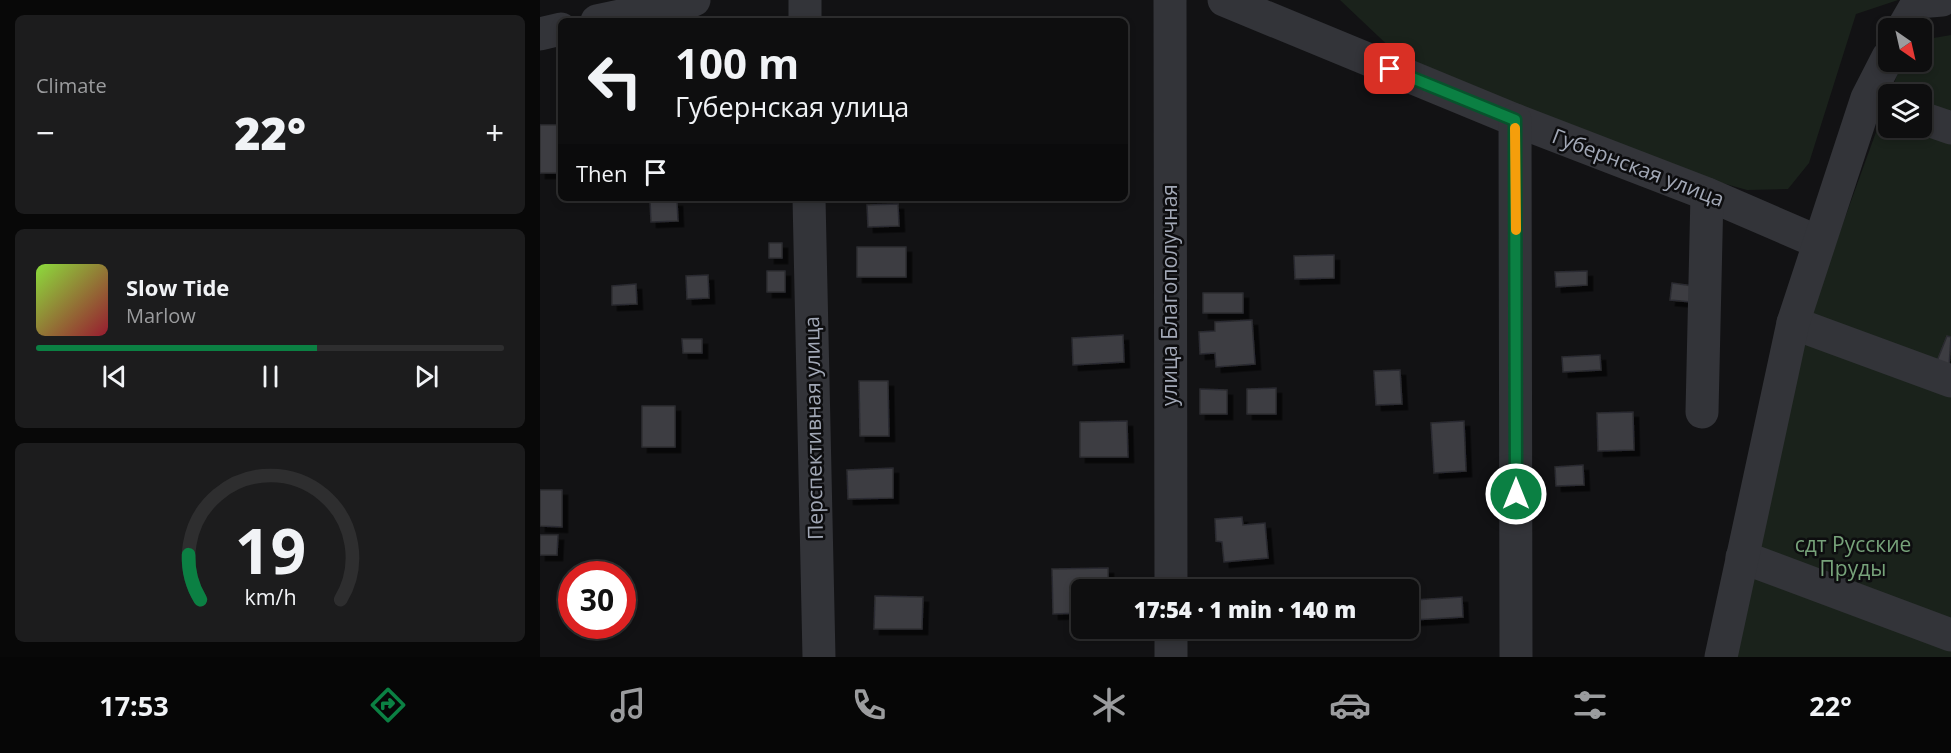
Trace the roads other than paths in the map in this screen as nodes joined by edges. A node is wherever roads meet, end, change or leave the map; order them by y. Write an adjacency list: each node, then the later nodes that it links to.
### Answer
1 (694, 0): 6 (street)
2 (805, 0): 8 (street)
3 (1170, 0): 23 (street, улица Благополучная)
4 (1224, 0): 13 (street, Губернская улица)
5 (1942, 0): 9 (street)
6 (642, 5): 7 (street)
7 (605, 18)
8 (805, 18)
9 (1909, 18)
10 (558, 30): 11 (street)
11 (540, 34)
12 (1878, 102): 18 (street)
13 (1515, 120): 16 (street, Губернская улица); 28 (street)
14 (1932, 121): 15 (street)
15 (1951, 128)
16 (1707, 194): 18 (street, Губернская улица); 21 (street)
17 (809, 201): 26 (street, Перспективная улица)
18 (1818, 242): 19 (street)
19 (1793, 323): 20 (street); 22 (street)
20 (1951, 381)
21 (1702, 412)
22 (1742, 557): 24 (street); 29 (street)
23 (1171, 579)
24 (1951, 635)
25 (1171, 639): 27 (street)
26 (819, 657)
27 (1171, 657)
28 (1516, 657)
29 (1721, 657)

